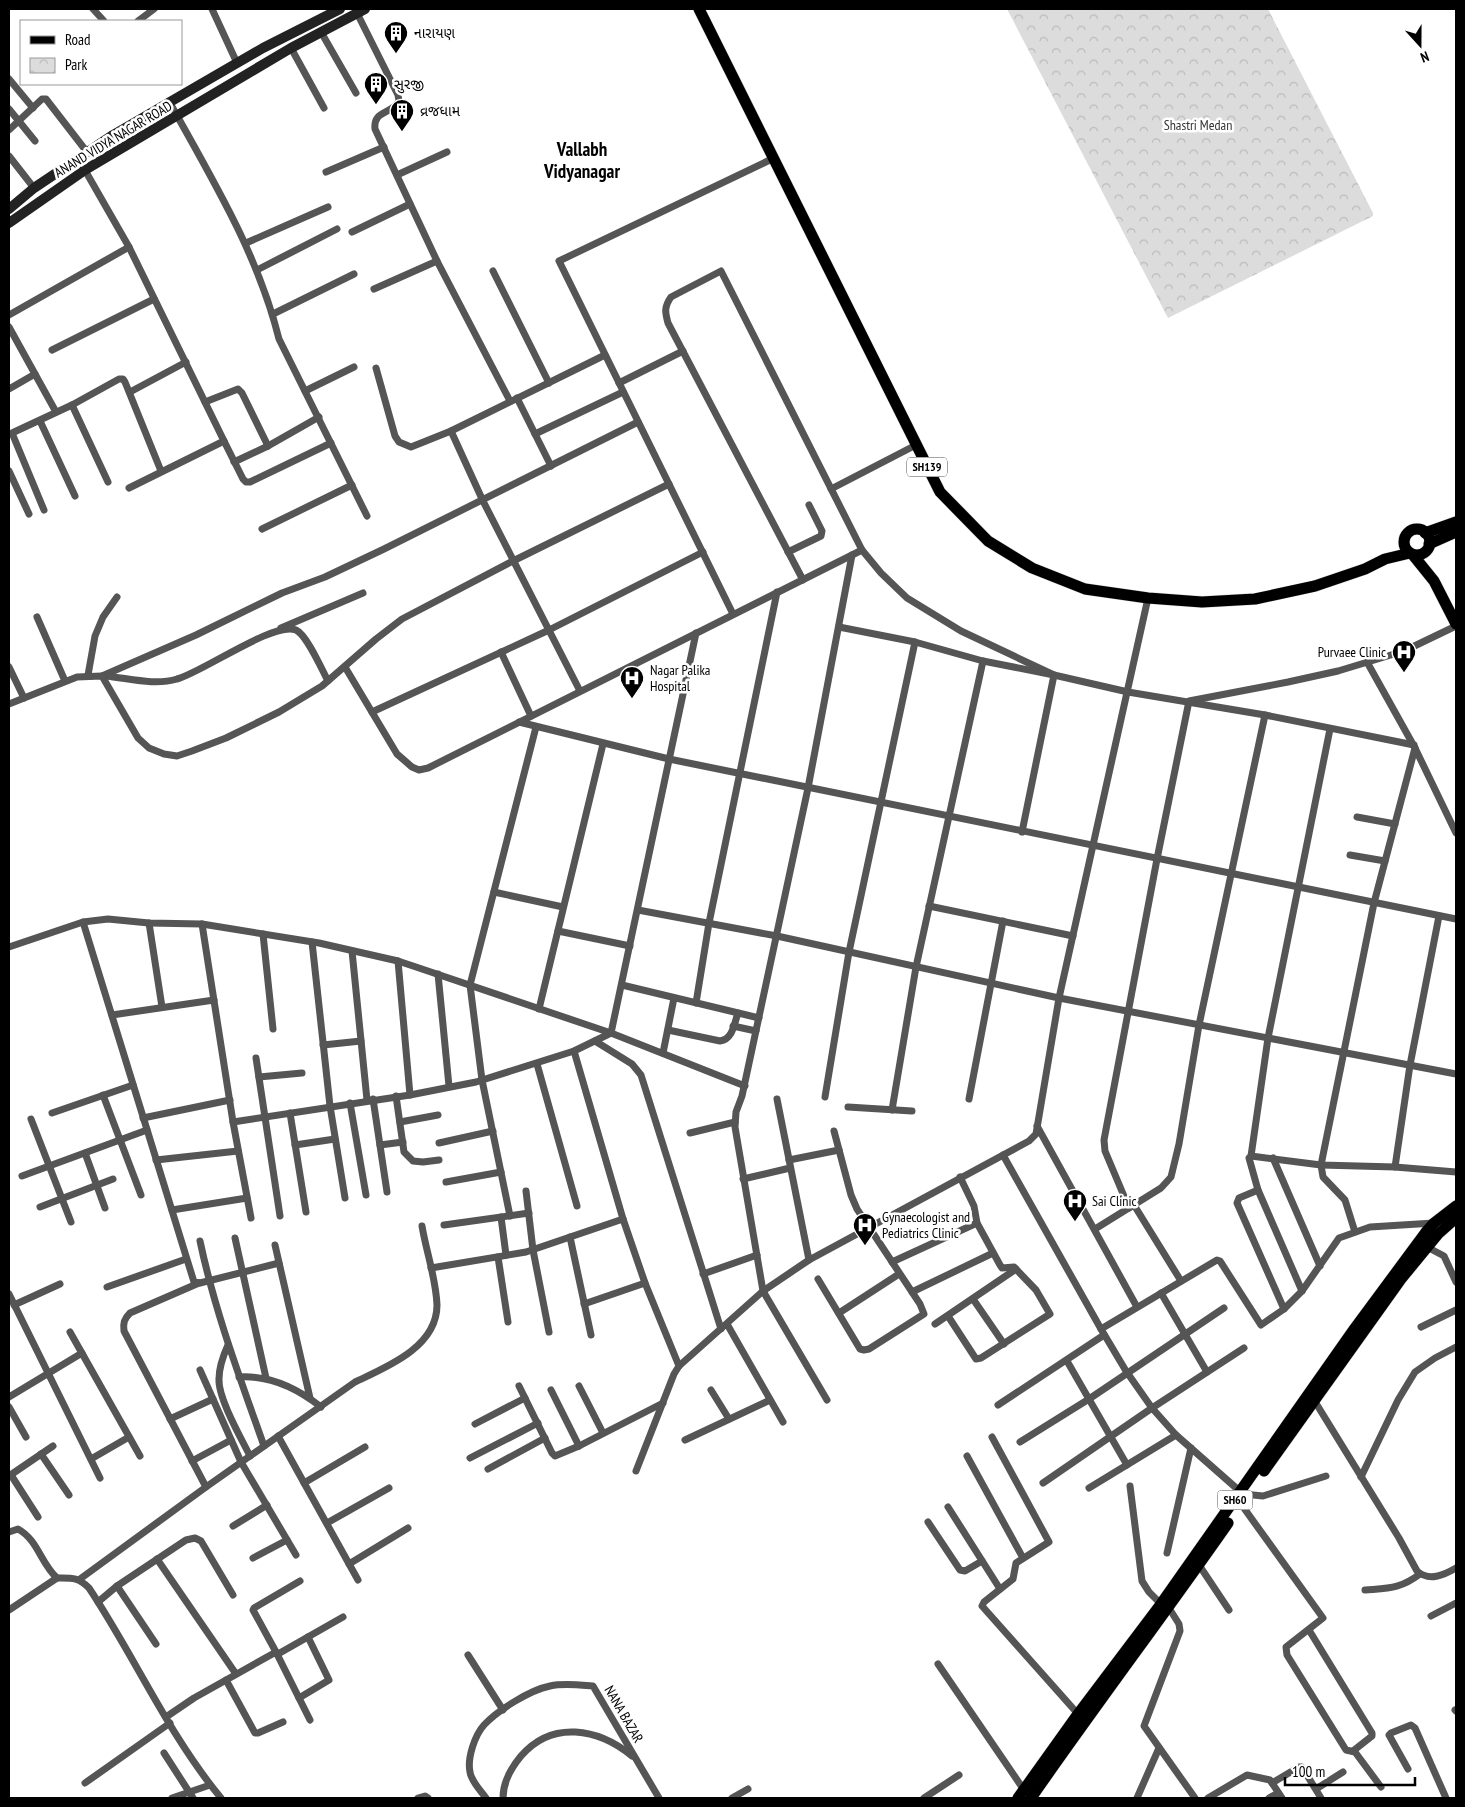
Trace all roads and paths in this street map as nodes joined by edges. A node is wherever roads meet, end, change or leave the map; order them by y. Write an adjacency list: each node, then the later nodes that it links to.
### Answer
1 (212, 9): 9 (street)
2 (340, 9): 9 (main road, ANAND VIDYA NAGAR ROAD)
3 (699, 9): 24 (main road, SH139)
4 (149, 10): 6 (street)
5 (361, 11): 7 (main road, ANAND VIDYA NAGAR ROAD); 20 (street)
6 (139, 20)
7 (321, 32): 8 (main road, ANAND VIDYA NAGAR ROAD); 11 (street)
8 (291, 48): 14 (street); 16 (main road, ANAND VIDYA NAGAR ROAD)
9 (237, 63): 12 (main road, ANAND VIDYA NAGAR ROAD)
10 (9, 79): 13 (street)
11 (356, 93)
12 (170, 103): 16 (street); 22 (main road, ANAND VIDYA NAGAR ROAD)
13 (33, 108): 17 (street); 22 (street)
14 (324, 108)
15 (9, 109): 17 (street)
16 (178, 116): 25 (main road, ANAND VIDYA NAGAR ROAD); 35 (street)
17 (19, 122): 18 (street); 19 (street)
18 (9, 130)
19 (35, 142)
20 (384, 147): 26 (street); 27 (street)
21 (447, 152): 27 (street)
22 (83, 155): 25 (street); 28 (main road, ANAND VIDYA NAGAR ROAD)
23 (9, 156): 28 (street)
24 (774, 158): 48 (street); 70 (main road, SH139)
25 (85, 170): 32 (main road, ANAND VIDYA NAGAR ROAD); 36 (street)
26 (326, 172)
27 (397, 175): 29 (street)
28 (34, 188): 31 (main road, ANAND VIDYA NAGAR ROAD)
29 (410, 204): 34 (street); 37 (street)
30 (328, 207): 35 (street)
31 (9, 209)
32 (9, 224)
33 (337, 229): 38 (street)
34 (352, 232)
35 (246, 243): 38 (street)
36 (129, 247): 42 (street); 44 (street)
37 (437, 261): 41 (street); 59 (street)
38 (257, 270): 43 (street)
39 (493, 271): 53 (street)
40 (354, 274): 43 (street)
41 (374, 289)
42 (154, 299): 46 (street); 49 (street)
43 (273, 314): 56 (street)
44 (9, 315)
45 (9, 327): 52 (street)
46 (52, 350)
47 (683, 351): 54 (street); 80 (street); 95 (street)
48 (605, 355): 53 (street); 54 (street)
49 (186, 362): 57 (street); 60 (street)
50 (354, 367): 56 (street)
51 (376, 368): 66 (street)
52 (35, 374): 55 (street); 62 (street)
53 (549, 382): 59 (street)
54 (619, 383): 58 (street)
55 (9, 389)
56 (305, 391): 63 (street)
57 (130, 392): 61 (street); 75 (street)
58 (624, 392): 65 (street); 67 (street)
59 (514, 400): 66 (street); 67 (street)
60 (205, 402): 68 (street); 71 (street)
61 (72, 405): 62 (street); 76 (street)
62 (56, 412): 64 (street)
63 (319, 418): 69 (street); 71 (street)
64 (40, 421): 81 (street); 84 (street)
65 (638, 422): 73 (street); 77 (street)
66 (451, 431): 82 (street)
67 (535, 434): 73 (street)
68 (224, 441): 72 (street); 75 (street)
69 (331, 443): 72 (street); 78 (street)
70 (916, 445): 80 (street); 105 (main road, SH139)
71 (268, 446): 72 (street)
72 (234, 462)
73 (551, 466): 82 (street)
74 (9, 471): 85 (street)
75 (161, 471): 79 (street)
76 (108, 482)
77 (669, 484): 94 (street); 99 (street)
78 (352, 485): 86 (street); 88 (street)
79 (129, 488)
80 (832, 489): 93 (street)
81 (75, 496)
82 (483, 501): 99 (street); 121 (street)
83 (809, 505): 95 (street)
84 (44, 510)
85 (29, 514)
86 (367, 516)
87 (1456, 522): 89 (main road)
88 (262, 529)
89 (1425, 532): 91 (main road); 92 (main road)
90 (1456, 532): 92 (main road)
91 (1404, 541): 96 (main road); 98 (main road, SH139)
92 (1428, 546): 96 (main road); 101 (main road)
93 (862, 550): 97 (street); 120 (street)
94 (703, 552): 106 (street); 110 (street)
95 (788, 552): 100 (street)
96 (1412, 554): 98 (main road, SH139); 101 (main road)
97 (852, 555): 100 (street); 109 (street)
98 (1385, 559): 105 (main road, SH139)
99 (513, 561): 110 (street); 117 (street)
100 (803, 580): 102 (street)
101 (1434, 581): 108 (main road)
102 (778, 592): 106 (street); 138 (street)
103 (363, 593): 112 (street)
104 (117, 597): 119 (street)
105 (1148, 598): 125 (street)
106 (734, 614): 111 (street)
107 (37, 617): 122 (street)
108 (1456, 625): 116 (street)
109 (839, 627): 113 (street); 139 (street)
110 (549, 630): 114 (street); 124 (street)
111 (696, 633): 124 (street); 137 (street)
112 (268, 634): 121 (street); 123 (street)
113 (915, 642): 115 (street); 140 (street)
114 (502, 652): 129 (street); 131 (street)
115 (982, 661): 120 (street); 141 (street)
116 (1367, 662): 127 (street); 136 (street)
117 (346, 666): 123 (street); 129 (street)
118 (9, 668): 126 (street)
119 (88, 675): 121 (street); 122 (street)
120 (1054, 675): 125 (street); 144 (street)
121 (102, 676): 123 (street)
122 (65, 681): 126 (street)
123 (328, 681)
124 (580, 692): 131 (street)
125 (1128, 692): 127 (street); 146 (street)
126 (24, 698): 128 (street)
127 (1189, 701): 130 (street); 148 (street)
128 (9, 704)
129 (372, 712): 132 (street)
130 (1266, 715): 134 (street); 150 (street)
131 (532, 716): 132 (street)
132 (519, 722): 133 (street)
133 (536, 727): 135 (street); 152 (street)
134 (1330, 729): 136 (street); 151 (street)
135 (603, 744): 137 (street); 155 (street)
136 (1414, 746): 143 (street); 145 (street)
137 (669, 759): 138 (street); 156 (street)
138 (739, 774): 139 (street); 162 (street)
139 (808, 788): 140 (street); 166 (street)
140 (880, 803): 141 (street); 172 (street)
141 (949, 817): 144 (street); 154 (street)
142 (1357, 817): 143 (street)
143 (1395, 824): 149 (street)
144 (1022, 832): 146 (street)
145 (1456, 833)
146 (1093, 846): 148 (street); 167 (street)
147 (1350, 854): 149 (street)
148 (1157, 859): 150 (street); 185 (street)
149 (1385, 861): 153 (street)
150 (1230, 874): 151 (street); 189 (street)
151 (1298, 888): 153 (street); 195 (street)
152 (494, 892): 155 (street); 177 (street)
153 (1374, 903): 157 (street); 200 (street)
154 (929, 906): 160 (street); 174 (street)
155 (563, 907): 164 (street)
156 (638, 910): 162 (street); 169 (street)
157 (1439, 916): 158 (street); 204 (street)
158 (1456, 919)
159 (83, 922): 161 (street); 170 (street); 187 (street)
160 (1003, 922): 167 (street); 176 (street)
161 (149, 923): 163 (street); 183 (street)
162 (709, 923): 166 (street); 182 (street)
163 (202, 924): 165 (street); 181 (street)
164 (558, 931): 169 (street); 184 (street)
165 (263, 934): 168 (street); 191 (street)
166 (777, 936): 172 (street); 188 (street)
167 (1073, 936): 180 (street)
168 (312, 942): 171 (street); 198 (street)
169 (630, 946): 178 (street)
170 (9, 947)
171 (352, 951): 173 (street); 196 (street)
172 (849, 952): 174 (street); 215 (street)
173 (398, 961): 175 (street); 213 (street)
174 (916, 967): 176 (street); 223 (street)
175 (438, 974): 177 (street); 210 (street)
176 (991, 983): 180 (street); 217 (street)
177 (470, 985): 184 (street); 208 (street)
178 (622, 985): 179 (street); 194 (street)
179 (674, 998): 182 (street); 192 (street)
180 (1060, 998): 185 (street); 234 (street)
181 (214, 1000): 183 (street); 218 (street)
182 (696, 1003): 186 (street)
183 (162, 1007): 187 (street)
184 (539, 1009): 194 (street)
185 (1128, 1011): 189 (street); 275 (street)
186 (738, 1013): 188 (street); 190 (street)
187 (112, 1015): 209 (street)
188 (759, 1018): 193 (street)
189 (1199, 1025): 195 (street); 275 (street)
190 (734, 1026): 192 (street); 193 (street)
191 (273, 1029)
192 (668, 1030): 201 (street)
193 (756, 1031): 211 (street)
194 (612, 1033): 197 (street); 201 (street)
195 (1268, 1038): 200 (street); 249 (street)
196 (361, 1041): 198 (street); 219 (street)
197 (595, 1041): 199 (street); 314 (street)
198 (323, 1045): 221 (street)
199 (574, 1051): 203 (street); 287 (street)
200 (1342, 1052): 204 (street); 254 (street)
201 (663, 1054): 211 (street)
202 (256, 1058): 207 (street)
203 (537, 1064): 208 (street); 274 (street)
204 (1410, 1065): 206 (street); 256 (street)
205 (302, 1074): 207 (street)
206 (1456, 1074)
207 (259, 1078): 228 (street)
208 (482, 1080): 210 (street); 236 (street)
209 (133, 1085): 212 (street); 229 (street)
210 (449, 1086): 213 (street)
211 (745, 1086): 233 (street)
212 (103, 1095): 225 (street); 240 (street)
213 (410, 1095): 214 (street)
214 (396, 1096): 219 (street); 232 (street)
215 (825, 1097)
216 (777, 1099): 253 (street)
217 (969, 1099)
218 (230, 1100): 229 (street); 231 (street)
219 (370, 1100): 220 (street); 244 (street)
220 (350, 1103): 221 (street); 270 (street)
221 (330, 1106): 226 (street); 239 (street)
222 (848, 1107): 223 (street)
223 (892, 1110): 224 (street)
224 (912, 1111)
225 (52, 1113)
226 (290, 1113): 228 (street); 243 (street)
227 (438, 1115): 232 (street)
228 (264, 1117): 231 (street); 282 (street)
229 (143, 1118): 235 (street)
230 (30, 1120): 255 (street)
231 (233, 1122): 246 (street)
232 (400, 1122): 241 (street)
233 (735, 1122): 238 (street); 263 (street)
234 (1038, 1126): 248 (street); 294 (street)
235 (147, 1130): 240 (street); 251 (street)
236 (493, 1131): 242 (street); 258 (street)
237 (834, 1131): 245 (street)
238 (690, 1133)
239 (335, 1139): 243 (street); 272 (street)
240 (119, 1140): 247 (street); 269 (street)
241 (403, 1142): 244 (street); 252 (street)
242 (439, 1143)
243 (295, 1145): 280 (street)
244 (380, 1145): 268 (street)
245 (839, 1150): 253 (street); 293 (street)
246 (238, 1151): 251 (street); 271 (street)
247 (85, 1153): 255 (street); 265 (street)
248 (1003, 1155): 261 (street); 344 (street)
249 (1251, 1156): 250 (street); 267 (street)
250 (1273, 1158): 254 (street); 310 (street)
251 (156, 1160): 279 (street)
252 (439, 1160)
253 (789, 1160): 257 (street)
254 (1321, 1165): 256 (street); 295 (street)
255 (49, 1166): 260 (street); 273 (street)
256 (1395, 1167): 259 (street)
257 (790, 1168): 263 (street); 307 (street)
258 (501, 1172): 264 (street); 283 (street)
259 (1456, 1172)
260 (22, 1176)
261 (960, 1177): 289 (street); 293 (street)
262 (113, 1179): 265 (street)
263 (743, 1179): 304 (street)
264 (446, 1182)
265 (97, 1185): 273 (street); 278 (street)
266 (526, 1190): 281 (street)
267 (1258, 1190): 325 (street); 334 (street)
268 (387, 1192)
269 (141, 1195)
270 (366, 1195)
271 (247, 1198): 279 (street); 285 (street)
272 (345, 1198)
273 (62, 1199): 277 (street); 288 (street)
274 (577, 1206)
275 (1132, 1206): 294 (street); 317 (street)
276 (1456, 1206): 290 (main road, SH60)
277 (40, 1207)
278 (105, 1208)
279 (172, 1210): 306 (street)
280 (306, 1212)
281 (528, 1213): 283 (street); 301 (street)
282 (280, 1216)
283 (510, 1216): 284 (street)
284 (501, 1217): 291 (street); 303 (street)
285 (251, 1218)
286 (1456, 1218): 300 (main road, SH60)
287 (623, 1219): 296 (street); 321 (street)
288 (71, 1222)
289 (977, 1223): 302 (street); 308 (street)
290 (1434, 1223): 295 (street); 420 (main road, SH60)
291 (444, 1225)
292 (422, 1226): 311 (street)
293 (869, 1226): 307 (street); 308 (street)
294 (1095, 1229): 332 (street)
295 (1354, 1232): 310 (street)
296 (570, 1237): 301 (street); 330 (street)
297 (236, 1238): 313 (street)
298 (200, 1241): 318 (street)
299 (275, 1245): 309 (street)
300 (1427, 1247): 319 (street); 371 (main road, SH60)
301 (533, 1250): 303 (street); 343 (street)
302 (993, 1253): 312 (street); 326 (street)
303 (506, 1255): 305 (street)
304 (757, 1255): 314 (street); 324 (street)
305 (498, 1257): 311 (street); 338 (street)
306 (186, 1259): 320 (street); 323 (street)
307 (809, 1260): 324 (street)
308 (892, 1262): 315 (street)
309 (279, 1263): 313 (street); 366 (street)
310 (1320, 1266): 325 (street)
311 (431, 1268): 375 (street)
312 (1016, 1269): 329 (street); 347 (street)
313 (244, 1272): 318 (street); 359 (street)
314 (703, 1274): 340 (street)
315 (899, 1274): 326 (street); 336 (street)
316 (818, 1279): 336 (street)
317 (1181, 1280): 327 (street); 334 (street)
318 (208, 1281): 320 (street); 348 (street)
319 (1456, 1282)
320 (200, 1283): 377 (street)
321 (645, 1283): 330 (street); 353 (street)
322 (60, 1284): 331 (street)
323 (107, 1287)
324 (764, 1291): 340 (street); 370 (street)
325 (1302, 1291): 334 (street)
326 (912, 1292): 336 (street)
327 (1161, 1292): 332 (street); 345 (street)
328 (9, 1294): 331 (street)
329 (973, 1299): 337 (street); 347 (street)
330 (584, 1304): 346 (street)
331 (14, 1305): 356 (street)
332 (1137, 1307): 344 (street)
333 (1224, 1308): 345 (street)
334 (1284, 1309)
335 (1456, 1310): 341 (street)
336 (839, 1313)
337 (948, 1316): 339 (street); 347 (street)
338 (508, 1322)
339 (935, 1324)
340 (724, 1327): 353 (street); 369 (street)
341 (1421, 1327)
342 (70, 1332): 351 (street)
343 (549, 1332)
344 (1102, 1332): 352 (street); 357 (street)
345 (1185, 1334): 355 (street); 357 (street)
346 (591, 1335)
347 (1004, 1344)
348 (228, 1345): 358 (street); 400 (street)
349 (1456, 1347): 411 (street)
350 (1244, 1348): 355 (street)
351 (82, 1353): 356 (street); 386 (street)
352 (1067, 1360): 368 (street); 373 (street)
353 (679, 1366): 372 (street)
354 (200, 1370): 365 (street)
355 (1207, 1372): 376 (street)
356 (48, 1373): 364 (street); 403 (street)
357 (1128, 1373): 368 (street); 376 (street)
358 (240, 1377): 359 (street); 394 (street)
359 (266, 1378): 366 (street)
360 (520, 1386): 367 (street)
361 (579, 1386): 382 (street)
362 (552, 1390): 395 (street)
363 (712, 1390): 378 (street)
364 (9, 1397)
365 (213, 1398): 377 (street); 390 (street)
366 (310, 1398): 375 (street)
367 (525, 1398): 380 (street); 381 (street)
368 (1089, 1399): 388 (street); 392 (street)
369 (770, 1400): 378 (street); 379 (street)
370 (826, 1400)
371 (1314, 1400): 411 (street); 420 (main road, SH60)
372 (663, 1403): 382 (street); 408 (street)
373 (998, 1405)
374 (9, 1407): 385 (street)
375 (321, 1407): 384 (street)
376 (1152, 1408): 383 (street); 388 (street)
377 (170, 1419): 404 (street)
378 (729, 1419): 391 (street)
379 (783, 1422)
380 (538, 1423): 389 (street); 402 (street)
381 (475, 1424)
382 (603, 1432): 395 (street)
383 (1176, 1435): 397 (street); 406 (street)
384 (278, 1436): 394 (street); 413 (street)
385 (26, 1437)
386 (129, 1437): 399 (street); 403 (street)
387 (992, 1437): 433 (street)
388 (1111, 1437): 406 (street); 414 (street)
389 (545, 1438): 395 (street); 407 (street)
390 (232, 1440): 404 (street); 405 (street)
391 (685, 1440)
392 (1020, 1442)
393 (53, 1446): 398 (street)
394 (264, 1446): 400 (street)
395 (579, 1446)
396 (365, 1447): 413 (street)
397 (1191, 1448): 420 (street); 430 (street)
398 (41, 1454): 409 (street); 419 (street)
399 (140, 1456)
400 (250, 1456): 405 (street)
401 (967, 1456): 433 (street)
402 (470, 1458)
403 (90, 1459): 412 (street)
404 (192, 1461): 416 (street)
405 (241, 1462): 416 (street); 421 (street)
406 (1127, 1466): 418 (street)
407 (488, 1469)
408 (636, 1471)
409 (10, 1476): 423 (street)
410 (1326, 1476): 420 (street)
411 (1362, 1477): 439 (street)
412 (100, 1478)
413 (304, 1483): 425 (street)
414 (1043, 1483)
415 (1130, 1486): 450 (street)
416 (206, 1487): 441 (street)
417 (389, 1488): 425 (street)
418 (1090, 1488)
419 (69, 1495)
420 (1243, 1497): 437 (main road, SH60); 450 (main road, SH60); 455 (street)
421 (267, 1506): 426 (street); 429 (street)
422 (948, 1507): 435 (street)
423 (38, 1517)
424 (928, 1522): 435 (street)
425 (326, 1523): 436 (street)
426 (233, 1526)
427 (408, 1528): 436 (street)
428 (9, 1532): 440 (street)
429 (287, 1540): 431 (street); 432 (street)
430 (1167, 1553)
431 (296, 1555)
432 (253, 1558)
433 (1023, 1558): 445 (street)
434 (157, 1559): 444 (street); 447 (street); 461 (street)
435 (982, 1561): 445 (street)
436 (349, 1564): 442 (street)
437 (1199, 1565): 450 (main road, SH60); 452 (street)
438 (1456, 1568): 439 (street)
439 (1420, 1574): 446 (street)
440 (57, 1578): 441 (street); 451 (street)
441 (80, 1580): 448 (street)
442 (358, 1580)
443 (300, 1581): 458 (street)
444 (117, 1586): 448 (street); 457 (street)
445 (1000, 1589): 465 (street)
446 (1365, 1590)
447 (233, 1595)
448 (98, 1602): 466 (street)
449 (1456, 1603): 453 (street)
450 (1165, 1606): 465 (main road, SH60); 469 (street); 484 (main road, SH60)
451 (9, 1610)
452 (1229, 1610)
453 (1431, 1616)
454 (343, 1617): 456 (street)
455 (1309, 1630): 470 (street); 470 (street)
456 (308, 1637): 458 (street); 463 (street)
457 (156, 1644)
458 (277, 1653): 461 (street); 463 (street)
459 (468, 1655): 464 (street)
460 (938, 1664): 484 (street)
461 (236, 1674): 462 (street)
462 (226, 1680): 466 (street); 468 (street)
463 (300, 1698): 467 (street)
464 (504, 1710): 472 (street, NANA BAZAR); 490 (street, NANA BAZAR)
465 (1078, 1714): 484 (main road, SH60)
466 (168, 1720): 476 (street); 478 (street)
467 (310, 1720)
468 (283, 1722)
469 (1159, 1748): 496 (street); 497 (street)
470 (1353, 1751): 480 (street)
471 (164, 1753): 483 (street)
472 (636, 1759): 479 (street, NANA BAZAR); 491 (street)
473 (1408, 1769): 501 (street)
474 (1343, 1772): 482 (street)
475 (959, 1775): 495 (street)
476 (85, 1782)
477 (1272, 1783): 482 (street); 485 (street); 498 (street)
478 (210, 1785): 483 (street); 487 (street)
479 (654, 1788): 492 (street); 493 (street, NANA BAZAR)
480 (1381, 1788)
481 (748, 1789): 494 (street)
482 (1316, 1789): 500 (street)
483 (192, 1795): 486 (street)
484 (1024, 1795)
485 (1280, 1795): 499 (street)
486 (172, 1798)
487 (221, 1798)
488 (418, 1798): 489 (street)
489 (428, 1798)
490 (486, 1798)
491 (503, 1798)
492 (654, 1798)
493 (660, 1798)
494 (732, 1798)
495 (924, 1798)
496 (1137, 1798)
497 (1195, 1798)
498 (1208, 1798)
499 (1269, 1798)
500 (1321, 1798)
501 (1446, 1798)

